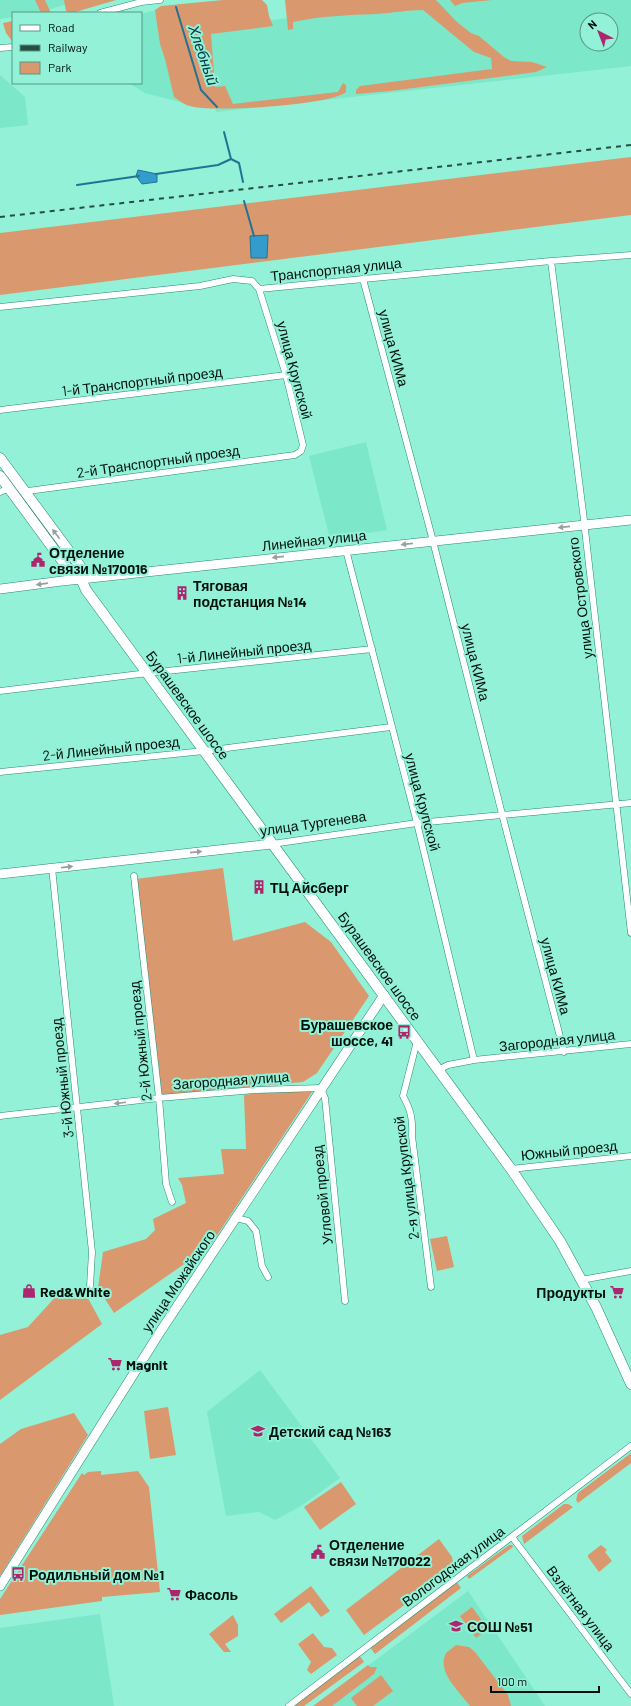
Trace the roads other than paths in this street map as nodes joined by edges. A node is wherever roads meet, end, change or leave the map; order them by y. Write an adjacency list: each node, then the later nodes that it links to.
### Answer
1 (160, 0): 2 (street)
2 (104, 12)
3 (12, 47): 4 (street)
4 (0, 48)
5 (631, 255): 6 (street, Транспортная улица)
6 (551, 261): 7 (street, Транспортная улица); 18 (street, улица Островского)
7 (363, 279): 8 (street, Транспортная улица); 19 (street, улица КИМа)
8 (259, 289): 9 (street, Транспортная улица); 10 (street, улица Крупской)
9 (0, 307)
10 (286, 375): 11 (street, 1-й Транспортный проезд); 12 (street, улица Крупской)
11 (0, 410)
12 (295, 455): 16 (street, 2-й Транспортный проезд)
13 (0, 458): 16 (main road, Бурашевское шоссе)
14 (0, 476): 15 (main road, Бурашевское шоссе)
15 (4, 490): 21 (main road, Бурашевское шоссе)
16 (25, 493): 21 (main road, Бурашевское шоссе, one-way to 16)
17 (631, 520): 18 (street, Линейная улица)
18 (584, 525): 19 (street, Линейная улица, one-way to 19); 30 (street, улица Островского)
19 (434, 541): 20 (street, Линейная улица, one-way to 20); 31 (street, улица КИМа)
20 (346, 550): 21 (street, Линейная улица, one-way to 21); 23 (street, улица Крупской)
21 (81, 579): 22 (street, Линейная улица, one-way to 22); 24 (main road, Бурашевское шоссе)
22 (0, 589)
23 (372, 649): 24 (street, 1-й Линейный проезд); 26 (street, улица Крупской)
24 (148, 673): 25 (street, 1-й Линейный проезд); 27 (main road, Бурашевское шоссе)
25 (0, 691)
26 (391, 727): 27 (street, 2-й Линейный проезд); 32 (street, улица Крупской)
27 (204, 751): 28 (street, 2-й Линейный проезд); 33 (main road, Бурашевское шоссе)
28 (0, 772)
29 (631, 803): 30 (street, улица Тургенева)
30 (616, 804): 31 (street, улица Тургенева); 37 (street, улица Островского)
31 (502, 814): 32 (street, улица Тургенева); 41 (street, улица КИМа)
32 (417, 823): 33 (street, улица Тургенева); 42 (street, улица Крупской)
33 (272, 844): 34 (street, улица Тургенева, one-way to 33); 38 (main road, Бурашевское шоссе)
34 (52, 868): 35 (street, улица Тургенева); 46 (street, 3-й Южный проезд)
35 (0, 874)
36 (134, 876): 45 (street, 2-й Южный проезд)
37 (631, 933)
38 (384, 995): 39 (main road, Бурашевское шоссе); 44 (street, улица Можайского)
39 (417, 1041): 43 (main road, Бурашевское шоссе); 56 (street, 2-я улица Крупской)
40 (631, 1044): 41 (street, Загородная улица)
41 (564, 1052): 42 (street, Загородная улица)
42 (474, 1060): 43 (street, Загородная улица)
43 (438, 1070): 49 (main road, Бурашевское шоссе)
44 (321, 1088): 45 (street, Загородная улица); 51 (street, улица Можайского); 57 (street, Угловой проезд)
45 (159, 1098): 46 (street, Загородная улица, one-way to 46); 50 (street, 2-й Южный проезд)
46 (77, 1108): 47 (street, Загородная улица); 55 (street, 3-й Южный проезд)
47 (0, 1116)
48 (631, 1156): 49 (street, Южный проезд)
49 (511, 1169): 54 (main road, Бурашевское шоссе)
50 (172, 1202)
51 (236, 1218): 53 (street); 61 (street, улица Можайского)
52 (631, 1271): 54 (street)
53 (268, 1276)
54 (581, 1280): 58 (main road, Бурашевское шоссе)
55 (90, 1286)
56 (431, 1286)
57 (345, 1301)
58 (631, 1384)
59 (631, 1446): 60 (street, Вологодская улица)
60 (512, 1536): 62 (street, Взлётная улица); 63 (street, Вологодская улица)
61 (0, 1586)
62 (631, 1694)
63 (289, 1706)

